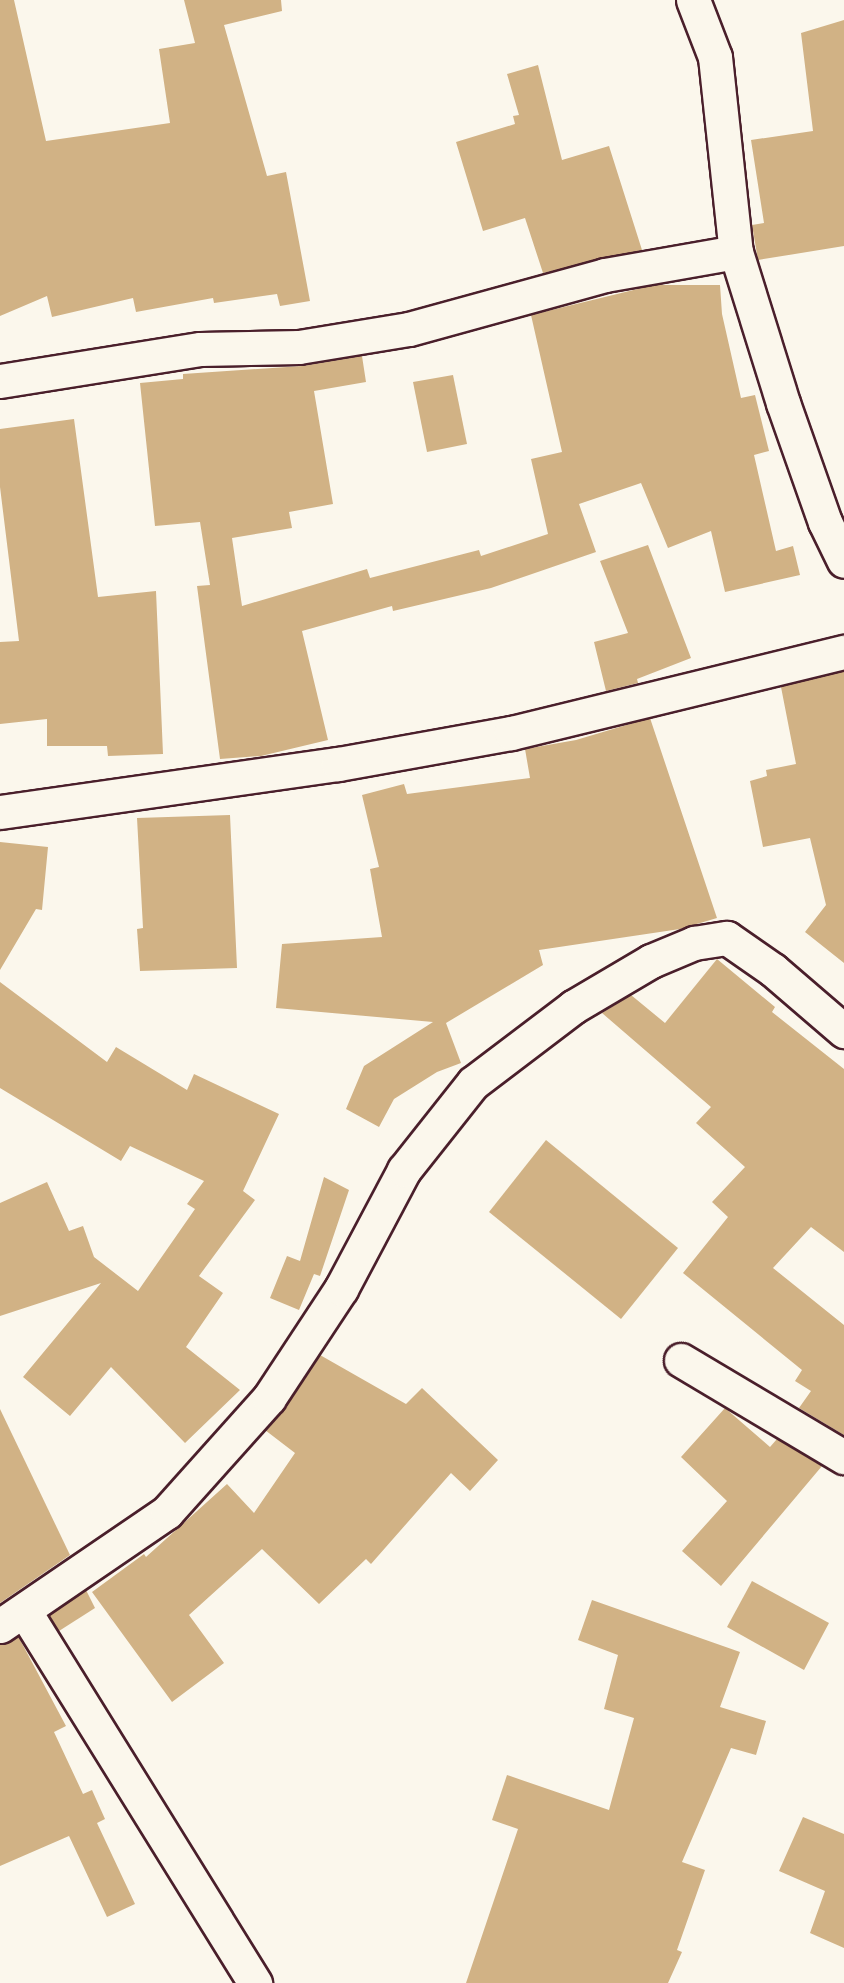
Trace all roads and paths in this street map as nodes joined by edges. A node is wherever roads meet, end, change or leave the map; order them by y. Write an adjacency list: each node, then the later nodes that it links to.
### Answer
1 (693, 0): 2 (street)
2 (736, 252): 3 (street); 4 (street)
3 (0, 381)
4 (844, 561)
5 (844, 652): 6 (street)
6 (0, 812)
7 (844, 1031): 10 (street)
8 (681, 1360): 9 (street)
9 (844, 1457)
10 (12, 1619): 11 (street)
11 (255, 1983)

